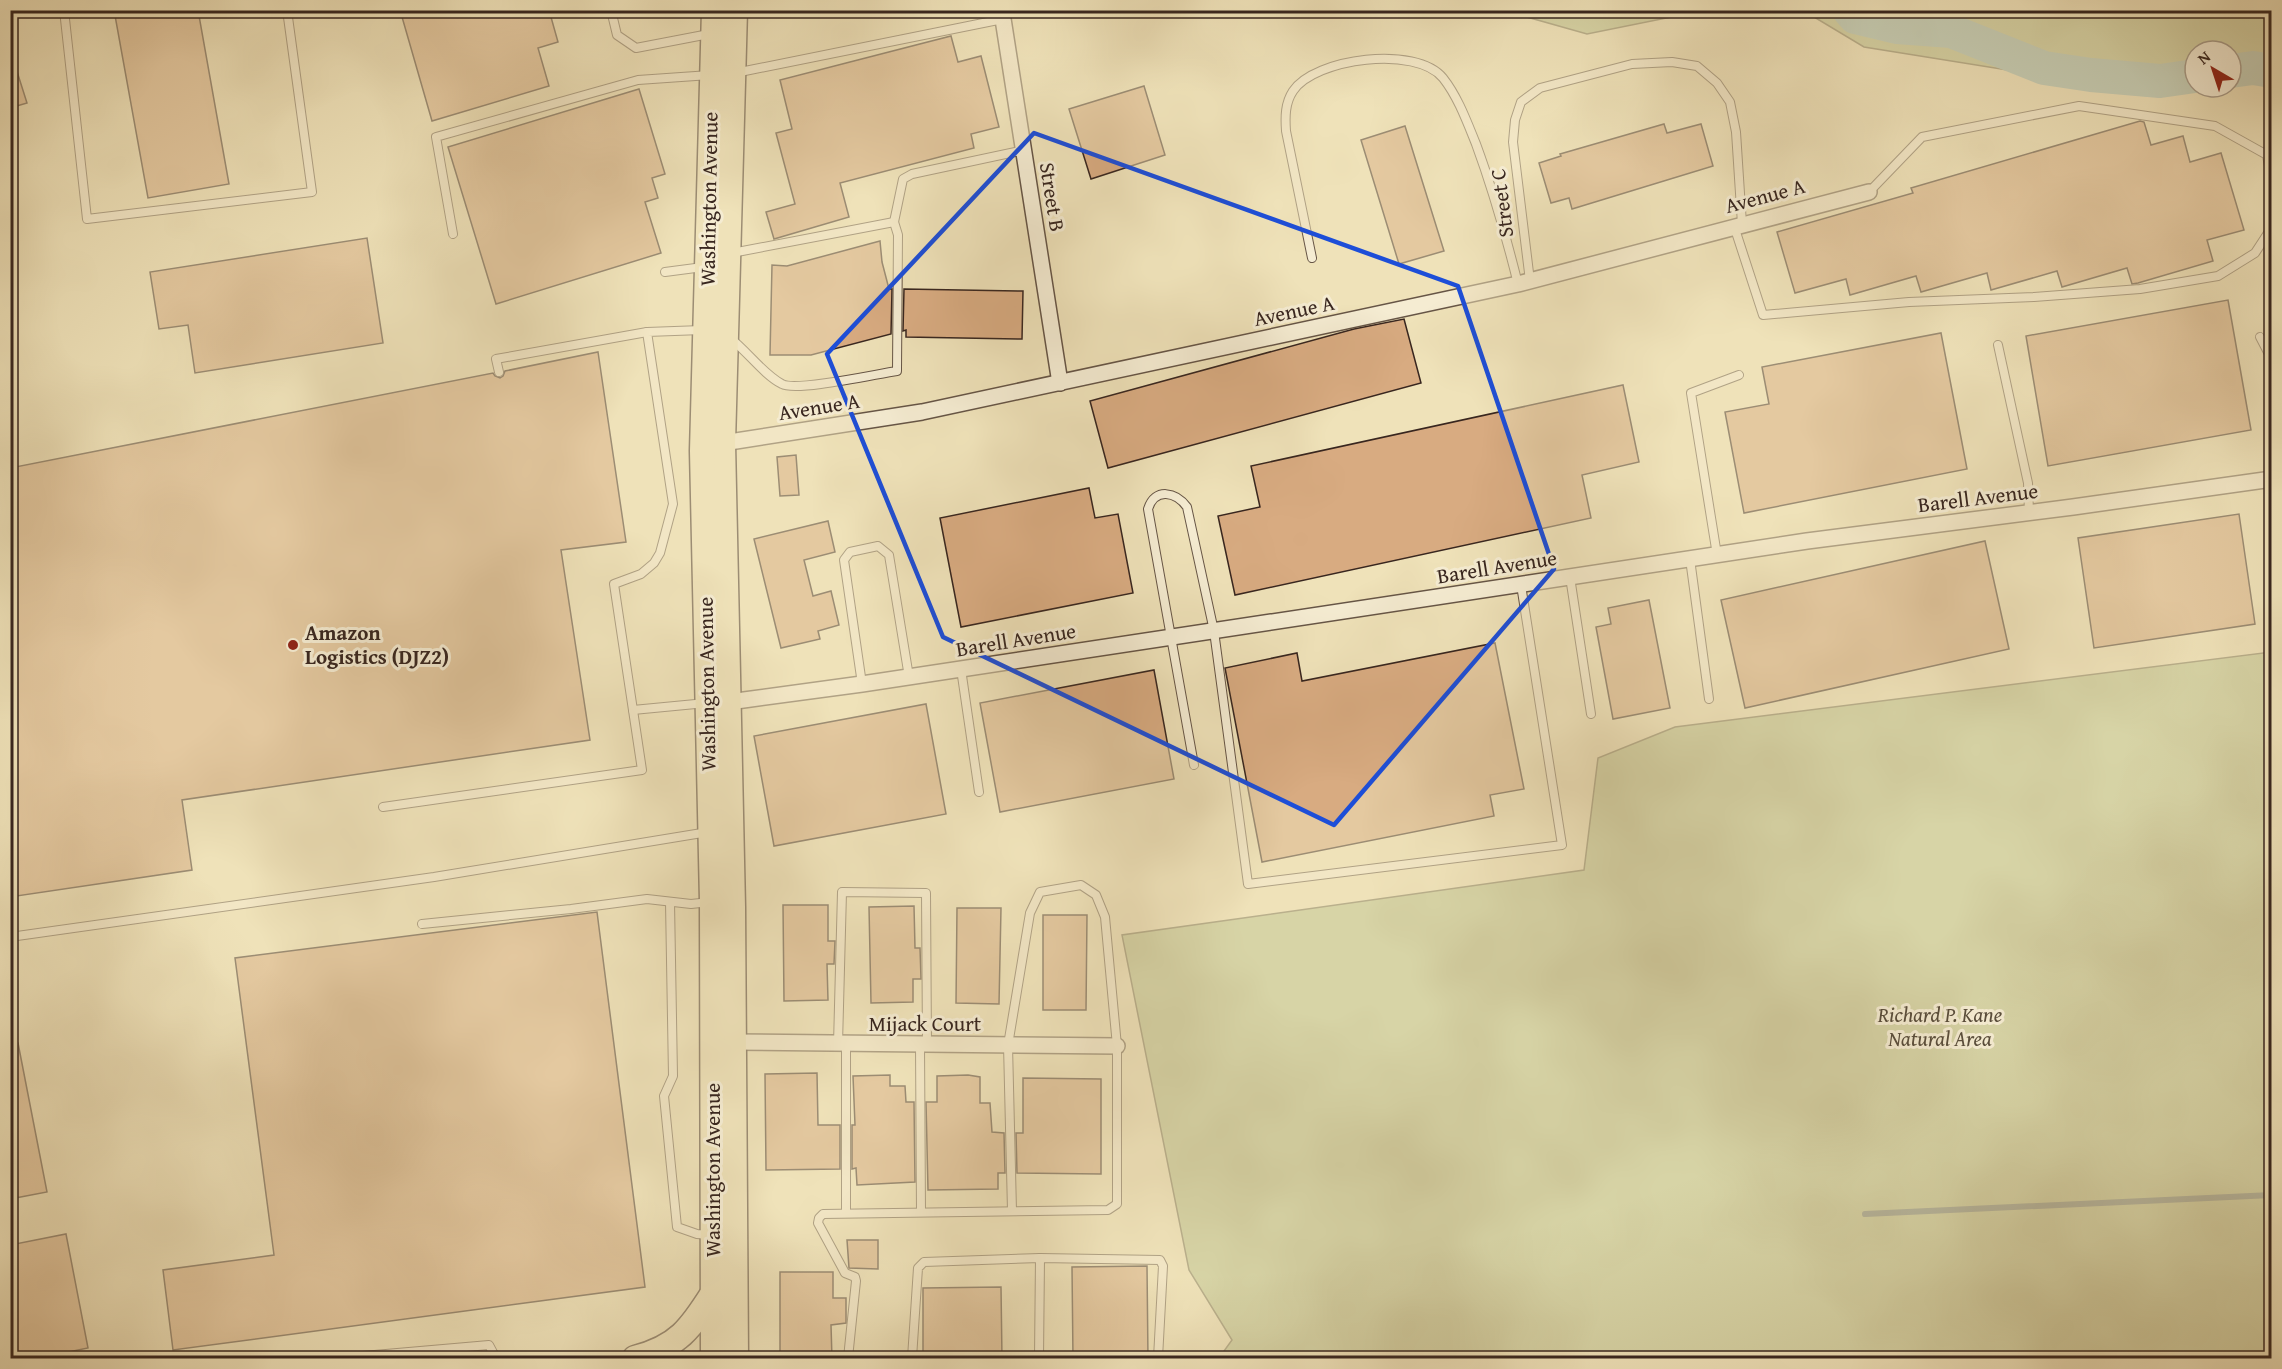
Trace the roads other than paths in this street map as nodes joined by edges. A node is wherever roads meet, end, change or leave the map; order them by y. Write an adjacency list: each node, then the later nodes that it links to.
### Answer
1 (64, 10): 2 (lane)
2 (287, 10)
3 (611, 10): 6 (lane)
4 (736, 11): 7 (main road, Washington Avenue)
5 (1004, 19): 7 (lane); 8 (street, Street B)
6 (714, 22): 7 (main road, Washington Avenue)
7 (723, 74): 14 (lane); 15 (main road, Washington Avenue); 17 (main road, Washington Avenue)
8 (1024, 150): 11 (lane); 27 (street, Street B)
9 (2271, 184): 10 (lane)
10 (1869, 192): 12 (street, Avenue A)
11 (894, 222): 15 (lane); 21 (lane)
12 (1738, 225): 13 (lane); 19 (street, Avenue A); 19 (lane, Street C)
13 (2271, 227)
14 (453, 234)
15 (728, 253): 21 (main road, Washington Avenue)
16 (1312, 258): 19 (lane)
17 (707, 267): 18 (lane); 21 (main road, Washington Avenue)
18 (664, 272)
19 (1524, 283): 27 (street, Avenue A)
20 (647, 332): 21 (lane); 25 (lane); 42 (lane)
21 (716, 333): 28 (main road, Washington Avenue); 41 (main road, Washington Avenue)
22 (2260, 337): 24 (lane)
23 (1998, 345): 30 (lane)
24 (2271, 360)
25 (500, 372)
26 (1739, 375): 31 (lane)
27 (1060, 383): 28 (street, Avenue A)
28 (723, 443): 41 (main road, Washington Avenue)
29 (2271, 479): 30 (street, Barell Avenue)
30 (2029, 513): 31 (street, Barell Avenue)
31 (1717, 555): 32 (street, Barell Avenue)
32 (1690, 559): 33 (street, Barell Avenue); 40 (lane)
33 (1570, 577): 34 (street, Barell Avenue); 43 (lane)
34 (1521, 585): 35 (street, Barell Avenue); 35 (lane)
35 (1214, 631): 36 (street, Barell Avenue); 36 (lane)
36 (1170, 638): 37 (street, Barell Avenue); 44 (lane)
37 (961, 669): 38 (street, Barell Avenue); 45 (lane)
38 (909, 677): 39 (street, Barell Avenue); 39 (lane)
39 (862, 684): 41 (street, Barell Avenue)
40 (1709, 699)
41 (718, 702): 42 (lane); 47 (main road, Washington Avenue); 52 (main road, Washington Avenue)
42 (633, 710): 46 (lane)
43 (1590, 714)
44 (1194, 765)
45 (979, 792)
46 (383, 807)
47 (710, 831): 49 (main road, Washington Avenue); 51 (lane)
48 (670, 902): 49 (lane); 50 (lane); 60 (lane)
49 (712, 902): 60 (main road, Washington Avenue)
50 (422, 924)
51 (10, 938)
52 (733, 1042): 53 (street, Mijack Court); 67 (main road, Washington Avenue)
53 (842, 1044): 54 (street, Mijack Court); 54 (lane); 59 (lane)
54 (923, 1045): 55 (street, Mijack Court); 58 (lane)
55 (1008, 1045): 56 (street, Mijack Court); 56 (lane); 57 (lane)
56 (1117, 1046): 57 (lane)
57 (1012, 1211): 58 (lane)
58 (921, 1212): 59 (lane)
59 (846, 1214): 68 (lane)
60 (713, 1235): 62 (main road, Washington Avenue)
61 (1040, 1258): 69 (lane); 70 (lane); 71 (lane)
62 (713, 1293): 65 (main road); 66 (main road, Washington Avenue)
63 (340, 1359): 64 (lane)
64 (496, 1359)
65 (635, 1359)
66 (713, 1359)
67 (736, 1359)
68 (848, 1359)
69 (912, 1359)
70 (1039, 1359)
71 (1158, 1359)

